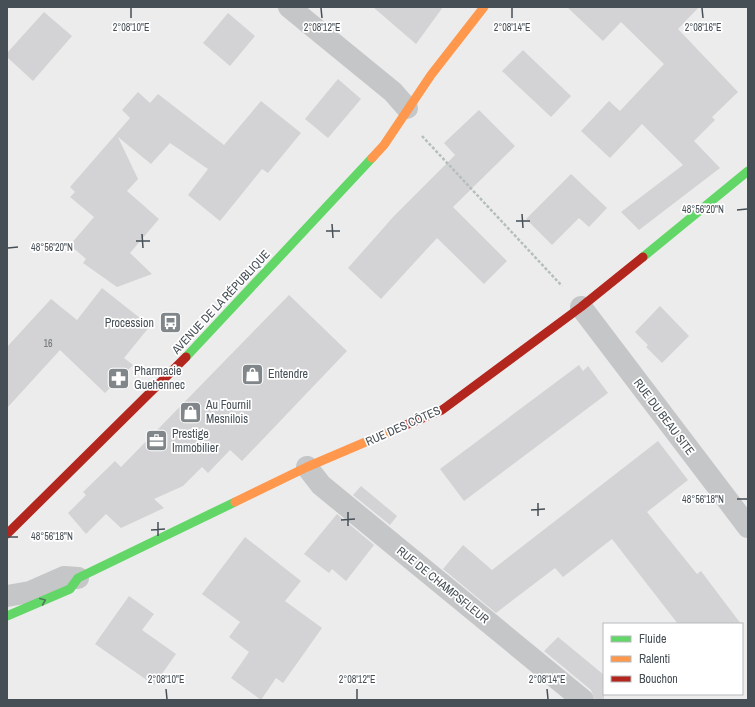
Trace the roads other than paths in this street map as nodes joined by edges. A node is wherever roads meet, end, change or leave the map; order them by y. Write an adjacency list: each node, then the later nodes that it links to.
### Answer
1 (289, 7): 3 (street)
2 (484, 7): 3 (street, AVENUE DE LA RÉPUBLIQUE)
3 (407, 108): 8 (street, AVENUE DE LA RÉPUBLIQUE)
4 (748, 171): 5 (street, RUE DES CÔTES)
5 (581, 308): 6 (street, RUE DES CÔTES); 7 (street, RUE DU BEAU SITE)
6 (307, 467): 9 (street, RUE DES CÔTES); 12 (street, RUE DE CHAMPSFLEUR)
7 (748, 527)
8 (7, 534)
9 (78, 578): 10 (street, RUE DES CÔTES); 11 (street, RUE DES CÔTES, one-way to 9)
10 (7, 596)
11 (7, 616)
12 (583, 700)

